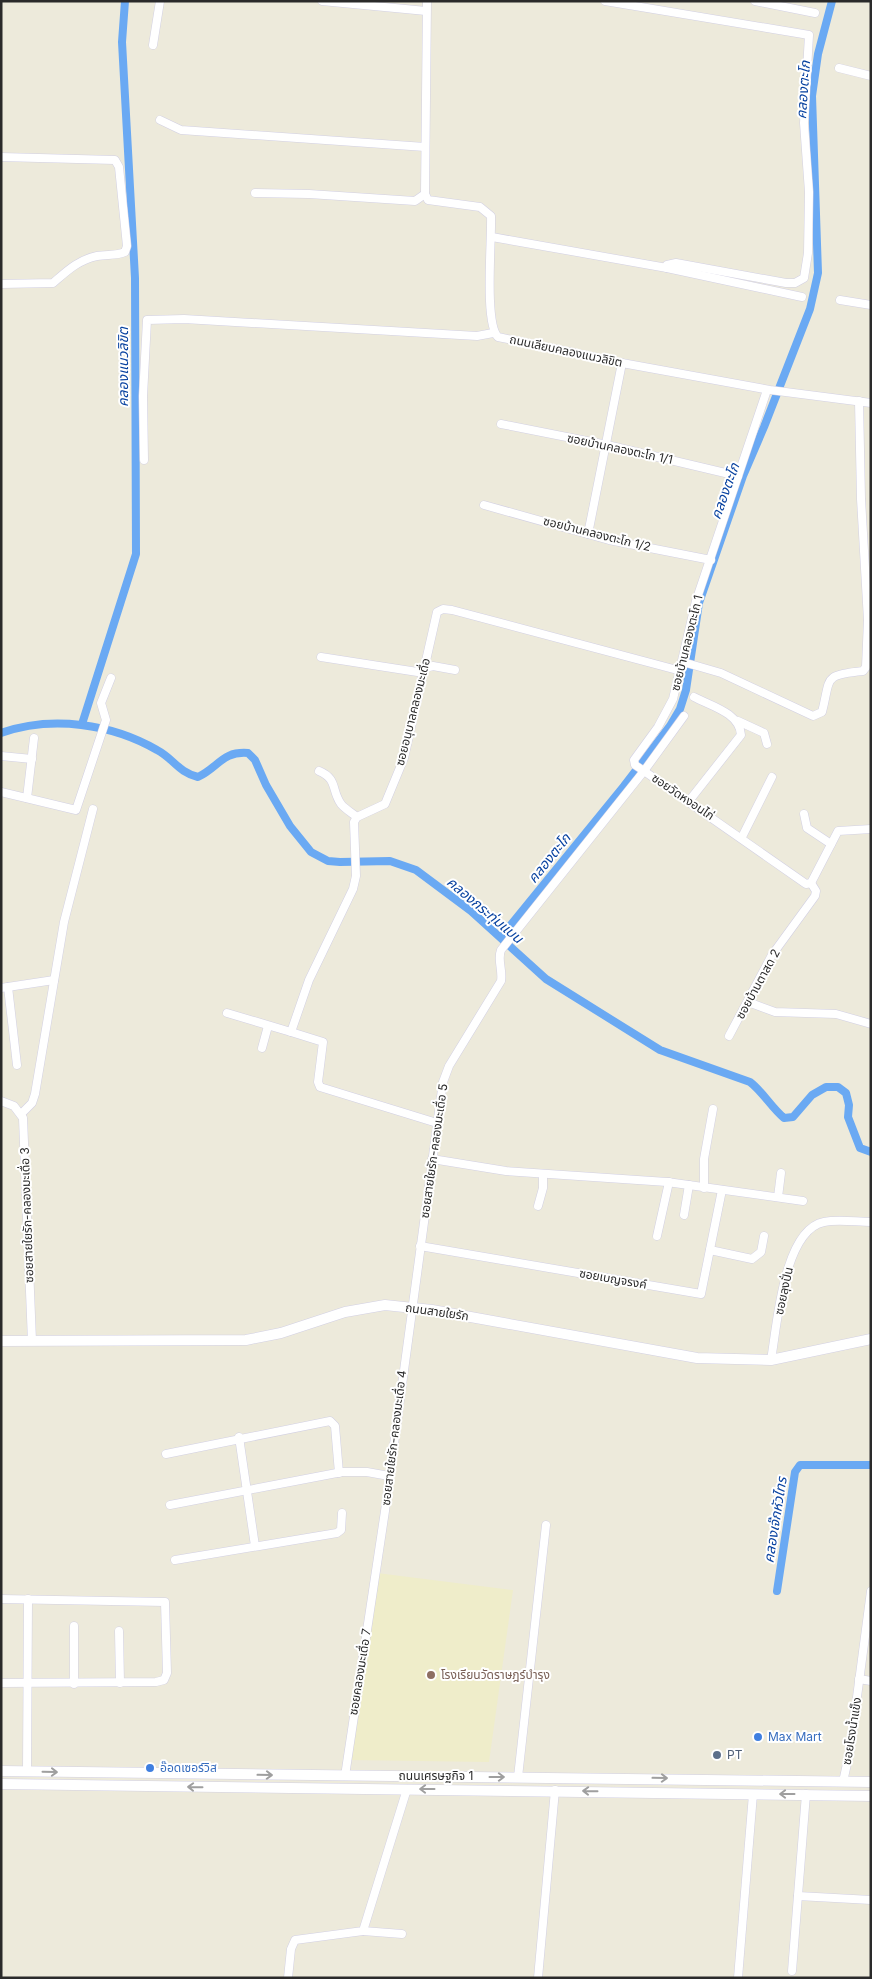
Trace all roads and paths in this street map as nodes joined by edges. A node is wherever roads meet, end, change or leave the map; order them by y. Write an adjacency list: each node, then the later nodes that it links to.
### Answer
1 (160, 1): 8 (street)
2 (322, 1): 6 (street)
3 (427, 1): 6 (street)
4 (605, 1): 17 (street)
5 (755, 1): 7 (street)
6 (426, 11): 12 (street)
7 (815, 13)
8 (153, 45)
9 (839, 68): 10 (street)
10 (871, 76)
11 (160, 120): 12 (street)
12 (425, 147): 15 (street)
13 (1, 157): 18 (street)
14 (255, 193): 15 (street)
15 (425, 194): 16 (street, ถนนเลียบคลองแนวลิขิต)
16 (492, 236): 17 (street); 22 (street, ถนนเลียบคลองแนวลิขิต)
17 (667, 268): 19 (street)
18 (1, 284)
19 (802, 297)
20 (840, 300): 21 (street)
21 (871, 305)
22 (493, 333): 23 (street, ถนนเลียบคลองแนวลิขิต); 29 (street)
23 (622, 364): 24 (street, ถนนเลียบคลองแนวลิขิต); 28 (street)
24 (769, 390): 25 (street, ถนนเลียบคลองแนวลิขิต); 30 (street, ซอยบ้านคลองตะโก 1)
25 (858, 401): 26 (street, ถนนเลียบคลองแนวลิขิต); 35 (street)
26 (871, 403)
27 (501, 424): 28 (street, ซอยบ้านคลองตะโก 1/1)
28 (607, 445): 30 (street, ซอยบ้านคลองตะโก 1/1); 32 (street)
29 (144, 460)
30 (738, 476): 33 (street, ซอยบ้านคลองตะโก 1)
31 (484, 505): 32 (street, ซอยบ้านคลองตะโก 1/2)
32 (588, 534): 33 (street, ซอยบ้านคลองตะโก 1/2)
33 (711, 560): 35 (street, ซอยบ้านคลองตะโก 1)
34 (321, 657): 37 (street)
35 (684, 663): 38 (street, ซอยบ้านคลองตะโก 1)
36 (455, 670): 37 (street)
37 (424, 671): 38 (street, ซอยอนุบาลคลองมะเดื่อ); 55 (street, ซอยอนุบาลคลองมะเดื่อ)
38 (681, 671): 47 (street, ซอยบ้านคลองตะโก 1)
39 (112, 678): 51 (street)
40 (694, 697): 42 (street)
41 (684, 716): 47 (street)
42 (738, 721): 44 (street); 52 (street)
43 (34, 738): 46 (street)
44 (767, 744)
45 (1, 756): 46 (street)
46 (32, 759): 51 (street)
47 (641, 768): 52 (street, ซอยวัดหงอนไก่); 60 (street, ซอยวัดหงอนไก่)
48 (319, 771): 55 (street)
49 (772, 777): 57 (street)
50 (1, 792): 51 (street)
51 (27, 798)
52 (689, 801): 57 (street, ซอยวัดหงอนไก่)
53 (93, 809): 61 (street)
54 (804, 814): 58 (street)
55 (357, 817): 67 (street)
56 (871, 829): 58 (street)
57 (742, 837): 59 (street, ซอยวัดหงอนไก่)
58 (831, 844): 59 (street)
59 (811, 883): 63 (street, ซอยบ้านตาสด 2)
60 (501, 950): 74 (street, ซอยสายใยรัก-คลองมะเดื่อ 5)
61 (54, 980): 62 (street); 73 (street)
62 (4, 987): 70 (street)
63 (748, 1002): 65 (street); 68 (street, ซอยบ้านตาสด 2)
64 (227, 1013): 66 (street)
65 (871, 1024)
66 (268, 1026): 67 (street); 69 (street)
67 (291, 1032): 74 (street)
68 (729, 1036)
69 (262, 1048)
70 (17, 1065)
71 (1, 1102): 73 (street)
72 (713, 1109): 80 (street)
73 (21, 1114): 94 (street, ซอยสายใยรัก-คลองมะเดื่อ 3)
74 (437, 1123): 75 (street, ซอยสายใยรัก-คลองมะเดื่อ 5)
75 (432, 1159): 77 (street); 89 (street, ซอยสายใยรัก-คลองมะเดื่อ 5)
76 (781, 1173): 82 (street)
77 (544, 1174): 78 (street); 84 (street)
78 (669, 1182): 79 (street); 87 (street)
79 (689, 1185): 80 (street); 85 (street)
80 (704, 1188): 81 (street)
81 (722, 1190): 82 (street); 90 (street, ซอยเบญจรงค์)
82 (778, 1197): 83 (street)
83 (803, 1201)
84 (538, 1206)
85 (684, 1215)
86 (871, 1222): 95 (street, ซอยลุงปั่น)
87 (657, 1236)
88 (764, 1236): 90 (street)
89 (420, 1246): 90 (street, ซอยเบญจรงค์); 91 (street, ซอยสายใยรัก-คลองมะเดื่อ 5)
90 (710, 1250)
91 (411, 1308): 94 (main road, ถนนสายใยรัก); 95 (main road, ถนนสายใยรัก); 99 (street, ซอยสายใยรัก-คลองมะเดื่อ 4)
92 (871, 1340): 95 (main road, ถนนสายใยรัก)
93 (1, 1341): 94 (main road, ถนนสายใยรัก)
94 (32, 1341)
95 (772, 1360)
96 (239, 1437): 97 (street); 98 (street); 100 (street)
97 (166, 1454)
98 (339, 1473): 99 (street); 100 (street)
99 (389, 1476): 106 (street, ซอยสายใยรัก-คลองมะเดื่อ 4)
100 (248, 1490): 101 (street); 104 (street)
101 (170, 1505)
102 (342, 1513): 104 (street)
103 (546, 1525): 123 (street)
104 (255, 1546): 105 (street)
105 (175, 1560)
106 (376, 1569): 122 (street, ซอยคลองมะเดื่อ 7)
107 (871, 1591): 112 (street, ซอยโรงน้ำแข็ง)
108 (1, 1599): 109 (street)
109 (28, 1599): 116 (street); 117 (street)
110 (74, 1626): 118 (street)
111 (119, 1631): 117 (street)
112 (868, 1633): 113 (street, ซอยโรงน้ำแข็ง)
113 (859, 1679): 114 (street); 124 (street, ซอยโรงน้ำแข็ง)
114 (871, 1681)
115 (1, 1683): 116 (street)
116 (26, 1683): 118 (street); 120 (street)
117 (120, 1683): 118 (street)
118 (74, 1684)
119 (1, 1771): 120 (main road, ถนนเศรษฐกิจ 1)
120 (27, 1771): 121 (main road, ถนนเศรษฐกิจ 1, one-way to 121)
121 (243, 1775): 122 (main road, ถนนเศรษฐกิจ 1, one-way to 122); 127 (main road)
122 (345, 1776): 123 (main road, ถนนเศรษฐกิจ 1, one-way to 123)
123 (518, 1777): 124 (main road, ถนนเศรษฐกิจ 1, one-way to 124)
124 (843, 1782): 125 (main road, ถนนเศรษฐกิจ 1)
125 (871, 1782)
126 (1, 1784): 127 (main road, ถนนเศรษฐกิจ 1, one-way to 126)
127 (243, 1788): 128 (main road, ถนนเศรษฐกิจ 1)
128 (407, 1789): 129 (main road, ถนนเศรษฐกิจ 1, one-way to 128); 135 (street)
129 (555, 1790): 130 (main road, ถนนเศรษฐกิจ 1, one-way to 129); 139 (street)
130 (753, 1794): 131 (main road, ถนนเศรษฐกิจ 1, one-way to 130); 140 (street)
131 (806, 1794): 132 (main road, ถนนเศรษฐกิจ 1); 133 (street)
132 (871, 1796)
133 (798, 1896): 134 (street); 137 (street)
134 (871, 1900)
135 (363, 1930): 136 (street); 138 (street)
136 (402, 1934)
137 (792, 1971)
138 (288, 1978)
139 (538, 1978)
140 (738, 1978)

